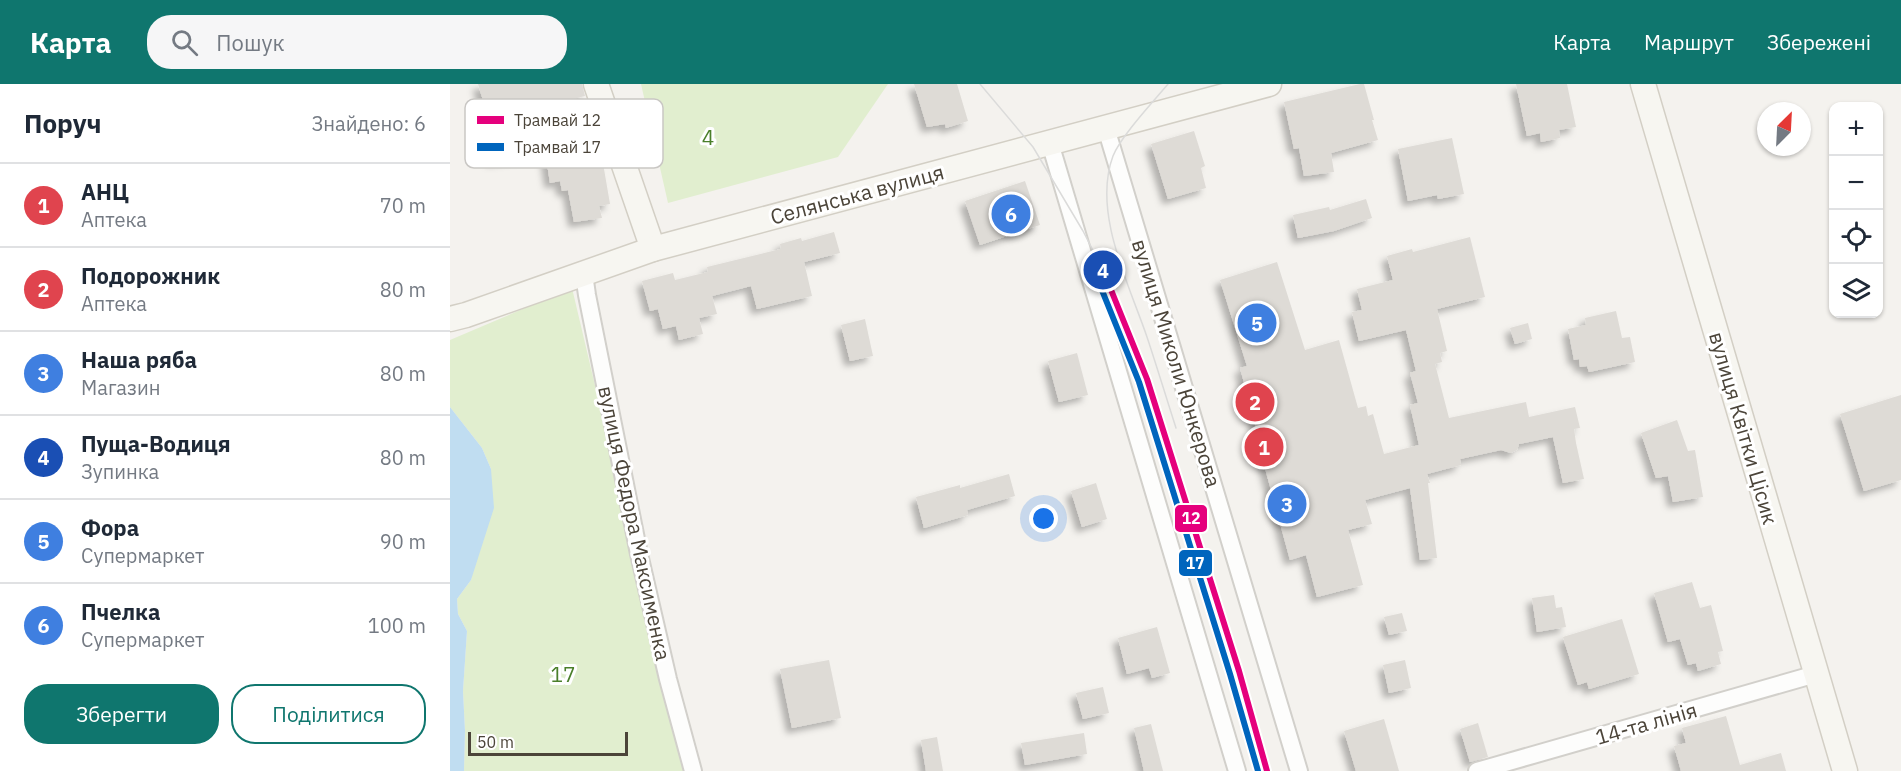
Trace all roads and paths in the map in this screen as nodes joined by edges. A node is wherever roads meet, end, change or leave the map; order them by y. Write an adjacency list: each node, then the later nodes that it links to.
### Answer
1 (596, 84): 4 (street)
2 (1269, 84): 5 (street, Селянська вулиця)
3 (1643, 84): 11 (street, вулиця Квітки Цісик)
4 (601, 99)
5 (1106, 128): 6 (street, Селянська вулиця); 14 (street, вулиця Миколи Юнкерова)
6 (1050, 143): 8 (street, Селянська вулиця); 13 (street)
7 (625, 168): 8 (street)
8 (652, 249): 9 (street, Селянська вулиця)
9 (584, 274): 10 (street, Селянська вулиця); 12 (street, вулиця Федора Максименка)
10 (450, 319)
11 (1816, 674): 15 (street, 14-та лінія); 16 (street, вулиця Квітки Цісик)
12 (693, 771)
13 (1237, 771)
14 (1299, 771)
15 (1477, 771)
16 (1845, 771)

